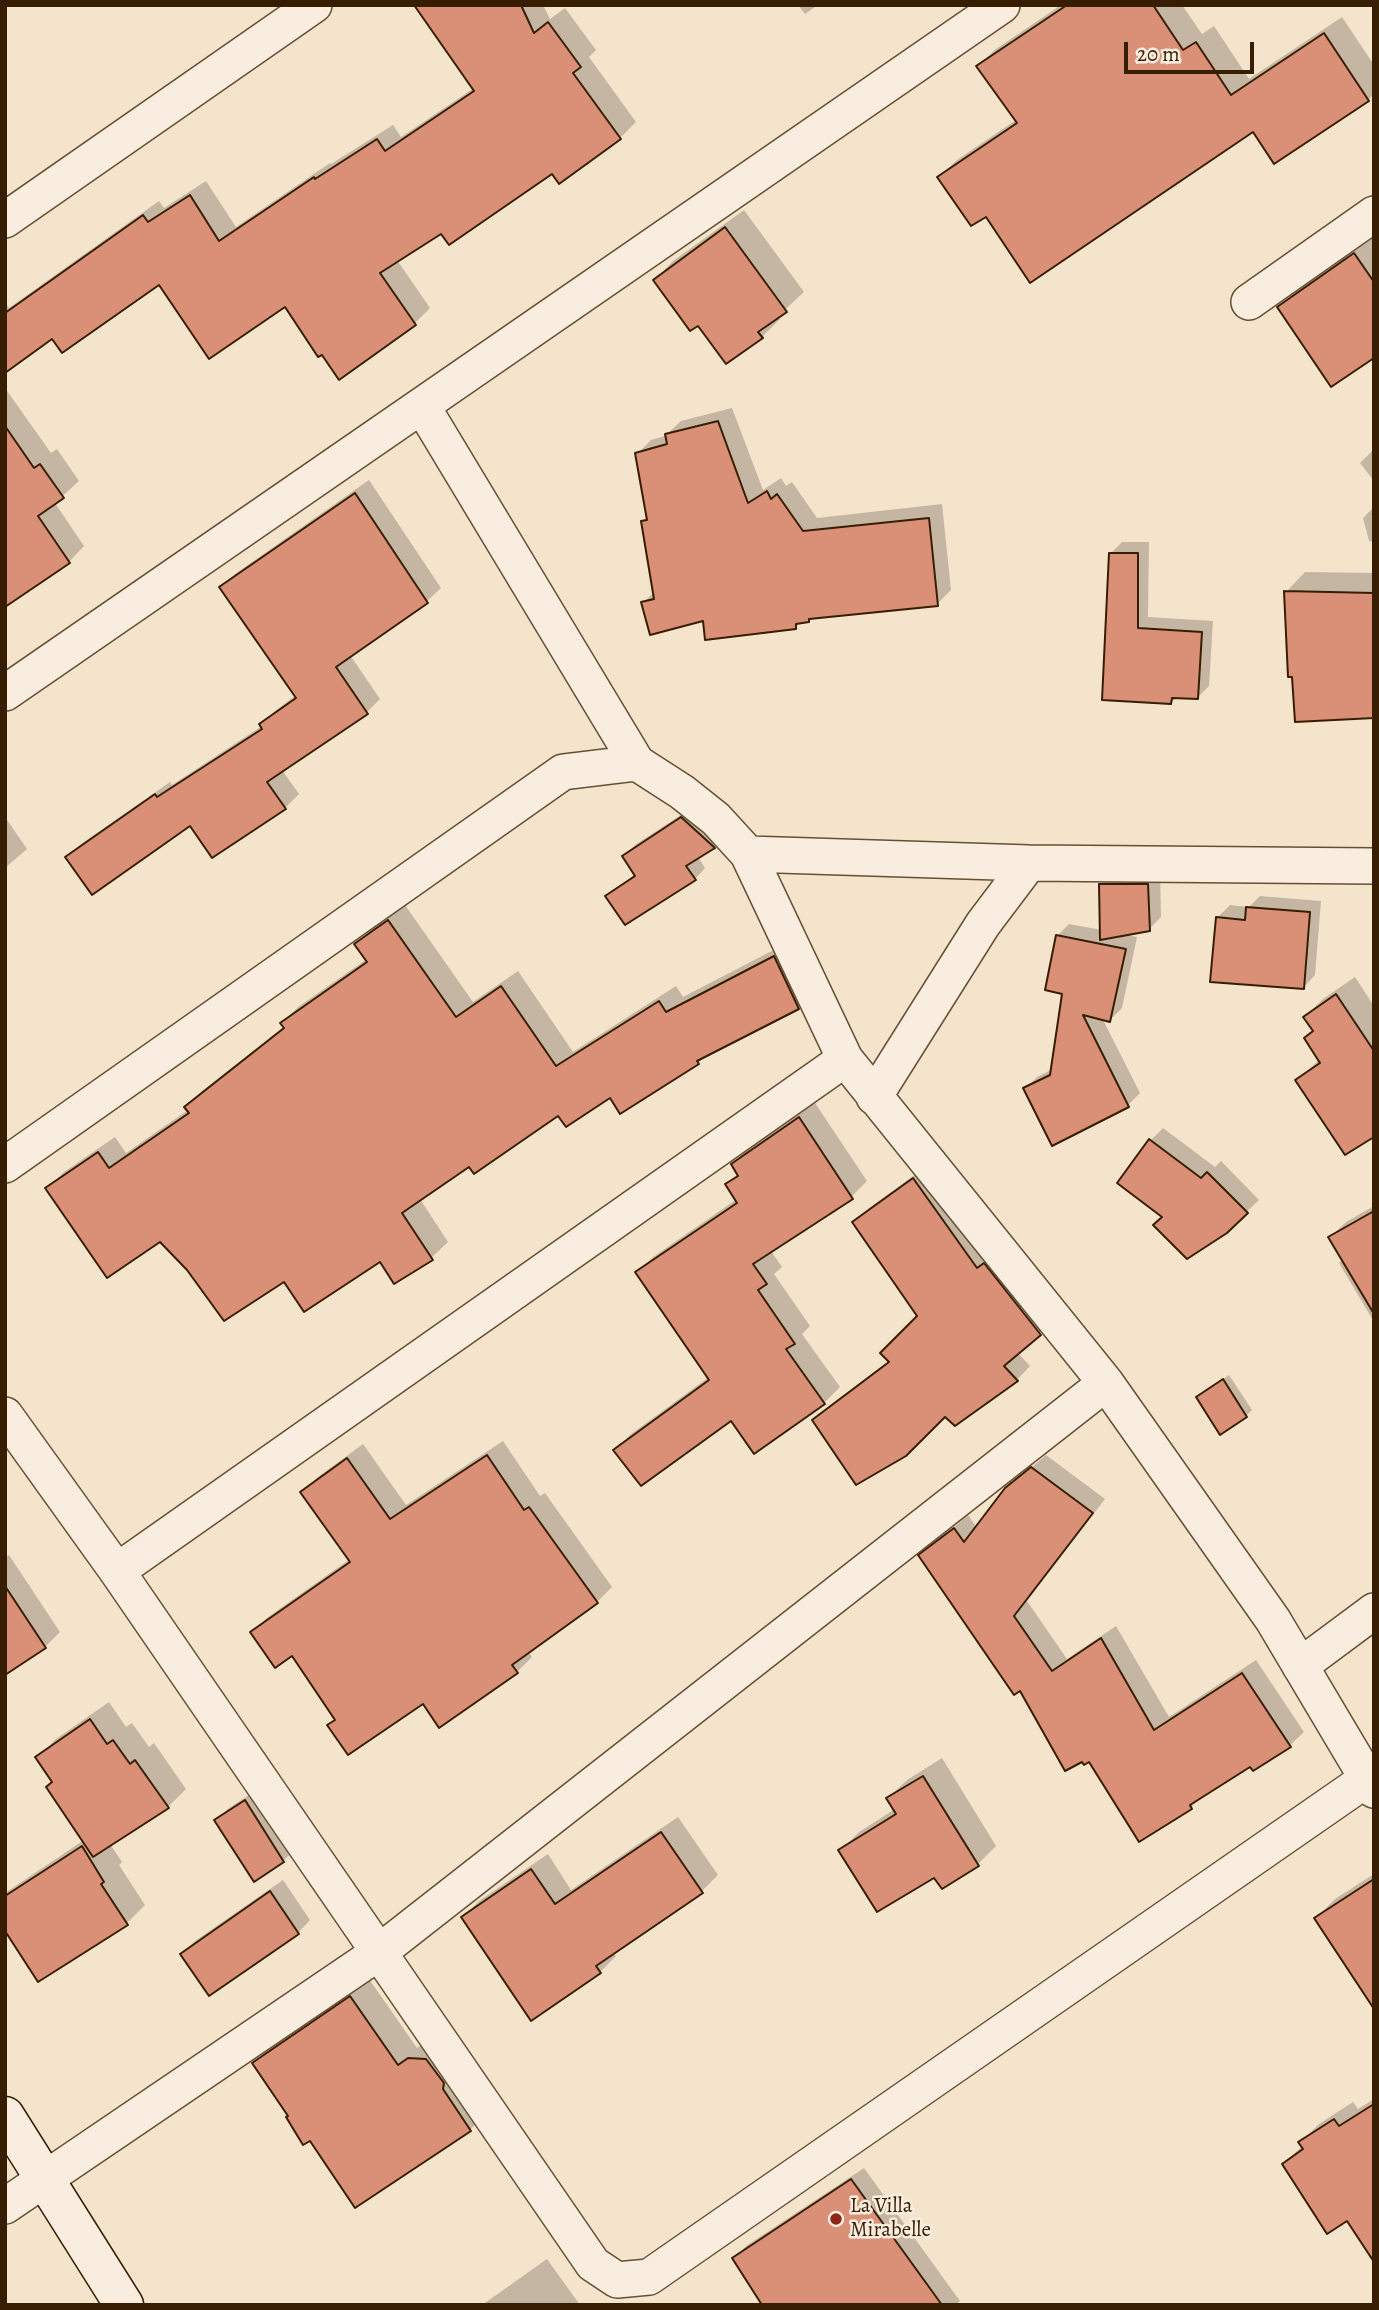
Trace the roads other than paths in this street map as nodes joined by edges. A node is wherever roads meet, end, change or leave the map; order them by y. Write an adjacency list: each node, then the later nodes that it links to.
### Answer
1 (314, 5): 4 (street)
2 (1002, 5): 6 (street)
3 (1374, 214): 5 (street)
4 (5, 220)
5 (1248, 302)
6 (422, 406): 7 (street); 8 (street)
7 (5, 694)
8 (637, 763): 9 (street); 14 (street)
9 (748, 854): 10 (street); 12 (street)
10 (1029, 863): 11 (street); 13 (street)
11 (1374, 866)
12 (845, 1059): 13 (street); 17 (street)
13 (874, 1097): 15 (street)
14 (5, 1165)
15 (1106, 1382): 19 (street); 21 (street)
16 (5, 1415): 17 (street)
17 (117, 1571): 21 (street)
18 (1374, 1611): 19 (street)
19 (1300, 1666): 20 (street)
20 (1370, 1785): 21 (street)
21 (378, 1953): 23 (street)
22 (5, 2116): 23 (street)
23 (46, 2180): 24 (street); 25 (street)
24 (5, 2206)
25 (124, 2305)

